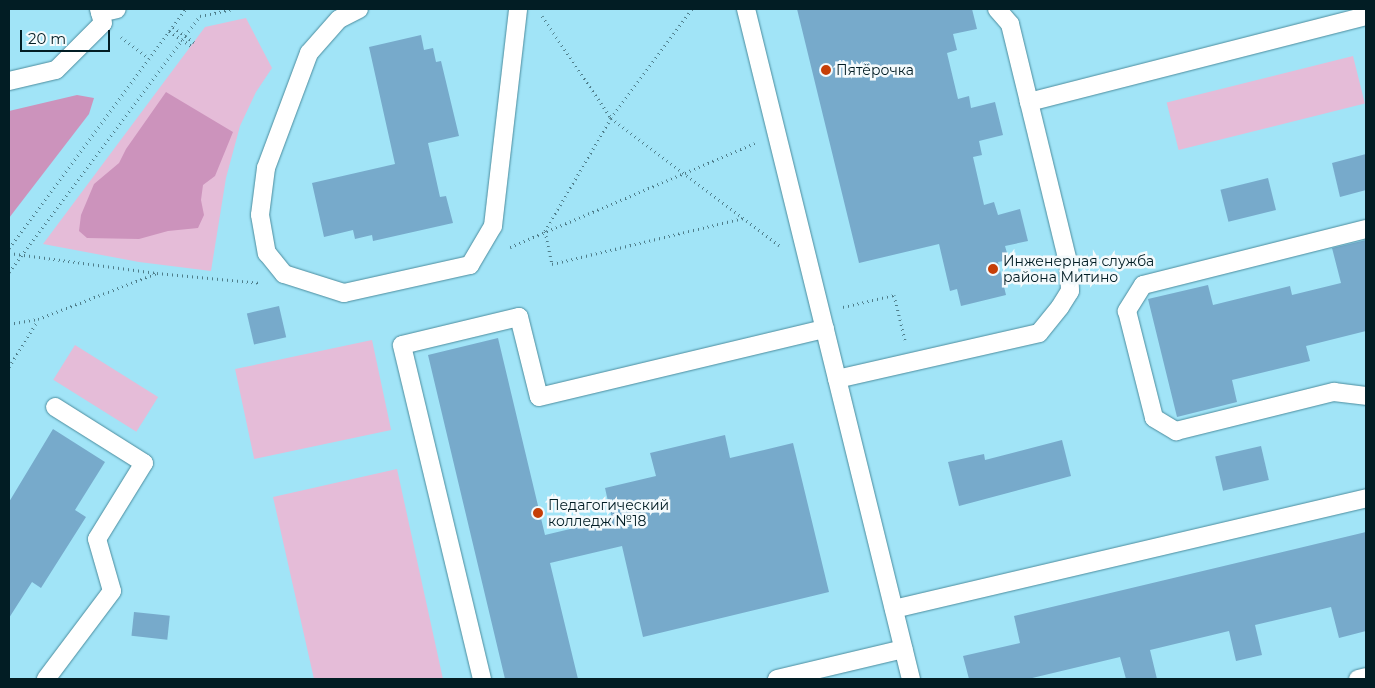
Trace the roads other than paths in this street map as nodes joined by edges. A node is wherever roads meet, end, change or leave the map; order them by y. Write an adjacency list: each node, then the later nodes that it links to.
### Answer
1 (358, 9): 2 (lane)
2 (518, 9)
3 (746, 9): 10 (lane)
4 (997, 9): 8 (lane)
5 (104, 13): 7 (lane)
6 (1366, 16): 8 (lane)
7 (9, 81)
8 (1029, 102): 11 (lane)
9 (1366, 229): 12 (lane)
10 (823, 321): 11 (lane); 19 (lane)
11 (837, 379): 15 (lane)
12 (1366, 396)
13 (55, 407): 18 (lane)
14 (1366, 498): 15 (lane)
15 (894, 609): 16 (lane)
16 (904, 649): 20 (lane); 21 (lane)
17 (1366, 677): 22 (lane)
18 (46, 679)
19 (482, 679)
20 (776, 679)
21 (911, 679)
22 (1358, 679)

